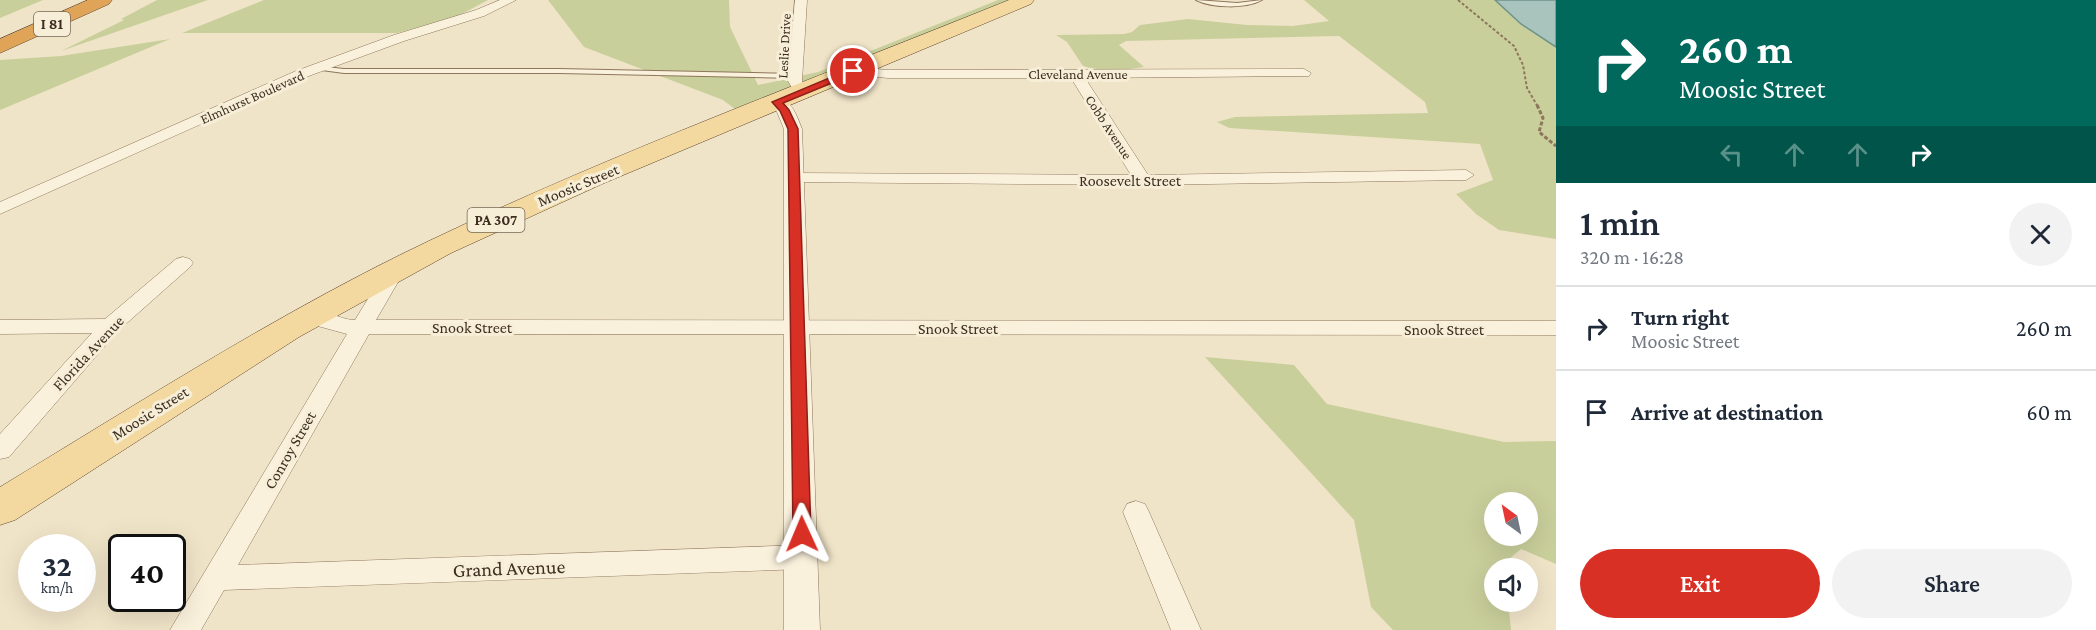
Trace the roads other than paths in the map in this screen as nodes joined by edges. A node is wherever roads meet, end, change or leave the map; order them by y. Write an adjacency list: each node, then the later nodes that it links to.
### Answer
1 (70, 0): 8 (highway, I 81)
2 (103, 0): 9 (highway, I 81)
3 (510, 0): 10 (street, Elmhurst Boulevard)
4 (801, 0): 14 (street, Leslie Drive)
5 (1025, 0): 11 (main road, Moosic Street / PA 307)
6 (1198, 0): 7 (lane)
7 (1259, 0)
8 (0, 30)
9 (0, 47)
10 (316, 68): 14 (lane); 18 (street, Elmhurst Boulevard)
11 (853, 71): 13 (street, Cleveland Avenue); 14 (main road, Moosic Street / PA 307)
12 (1304, 74): 13 (street, Cleveland Avenue)
13 (1076, 75): 17 (street, Cobb Avenue)
14 (792, 90): 16 (street); 20 (main road, Moosic Street / PA 307)
15 (1466, 175): 17 (street, Roosevelt Street)
16 (795, 178): 17 (street, Roosevelt Street); 25 (street)
17 (1143, 180)
18 (0, 209)
19 (183, 263): 22 (street, Florida Avenue)
20 (395, 270): 21 (main road, Moosic Street / PA 307); 24 (street, Conroy Street)
21 (323, 308): 24 (street, Snook Street); 28 (main road, Moosic Street / PA 307)
22 (110, 326): 23 (street); 27 (street, Florida Avenue)
23 (0, 327)
24 (361, 327): 25 (street, Snook Street); 31 (street, Conroy Street)
25 (798, 327): 26 (street, Snook Street); 30 (street)
26 (1556, 328)
27 (0, 450)
28 (0, 508)
29 (1136, 512): 34 (street)
30 (803, 557): 31 (street, Grand Avenue); 33 (street)
31 (215, 578): 32 (street, Conroy Street)
32 (185, 630)
33 (802, 630)
34 (1186, 630)

